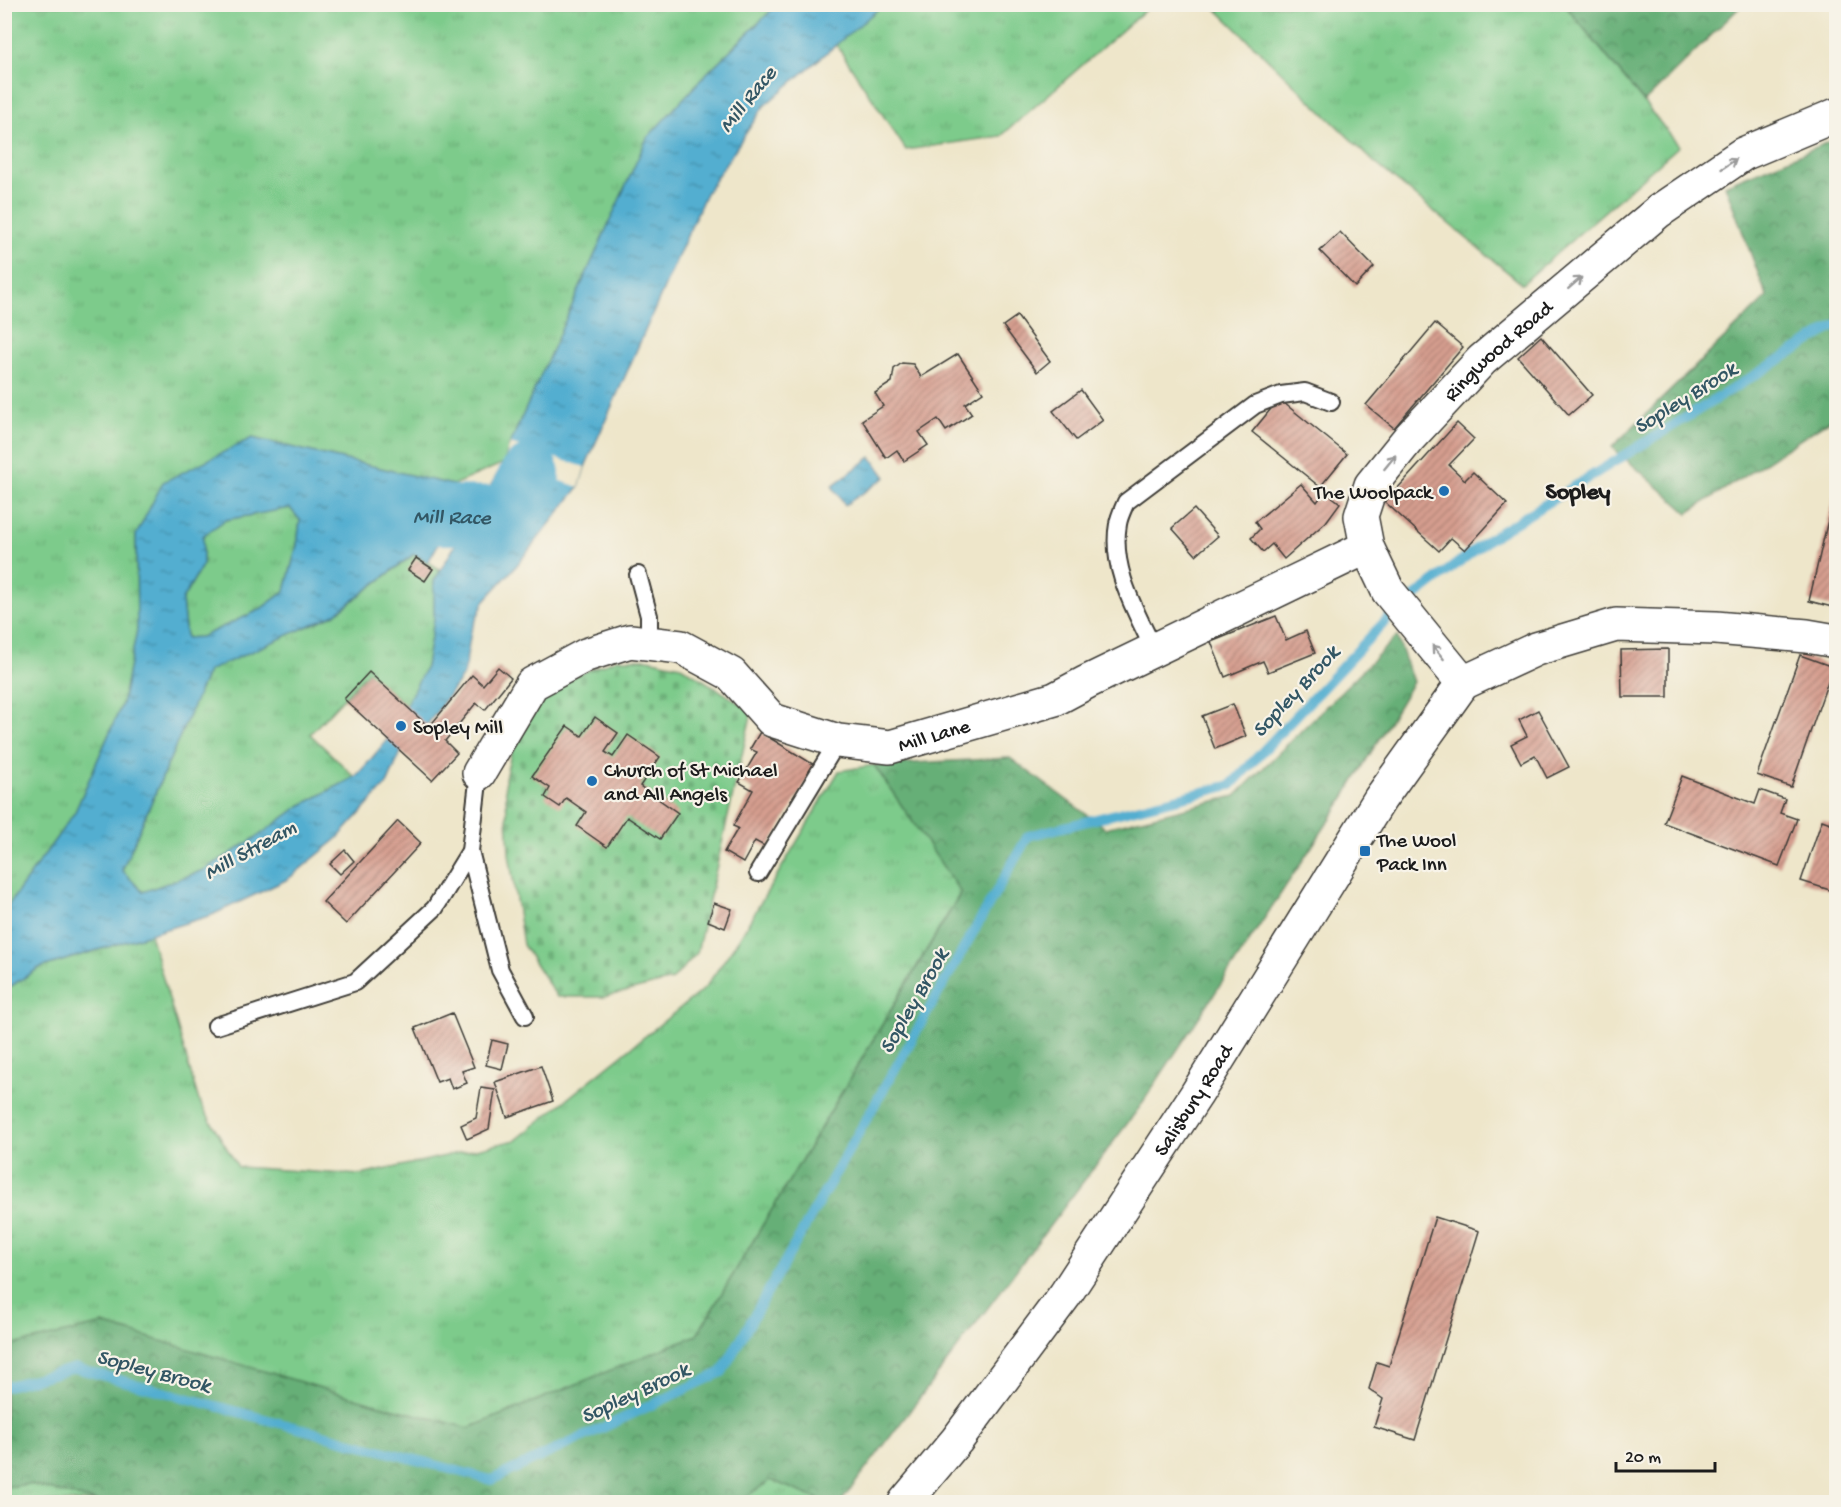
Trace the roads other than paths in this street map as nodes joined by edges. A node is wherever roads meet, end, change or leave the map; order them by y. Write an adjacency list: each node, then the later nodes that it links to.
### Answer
1 (1836, 115): 3 (main road, Ringwood Road, one-way to 1)
2 (1331, 402): 7 (lane)
3 (1367, 547): 7 (main road, Mill Lane); 8 (main road, Ringwood Road, one-way to 3)
4 (638, 575): 6 (lane)
5 (1836, 641): 8 (main road)
6 (649, 643): 9 (main road, Mill Lane); 10 (main road, Mill Lane)
7 (1154, 650): 9 (main road, Mill Lane)
8 (1463, 683): 15 (main road, Salisbury Road)
9 (838, 741): 12 (lane)
10 (479, 773): 11 (lane)
11 (470, 851): 13 (lane); 14 (lane)
12 (758, 873)
13 (525, 1016)
14 (216, 1026)
15 (905, 1503)

